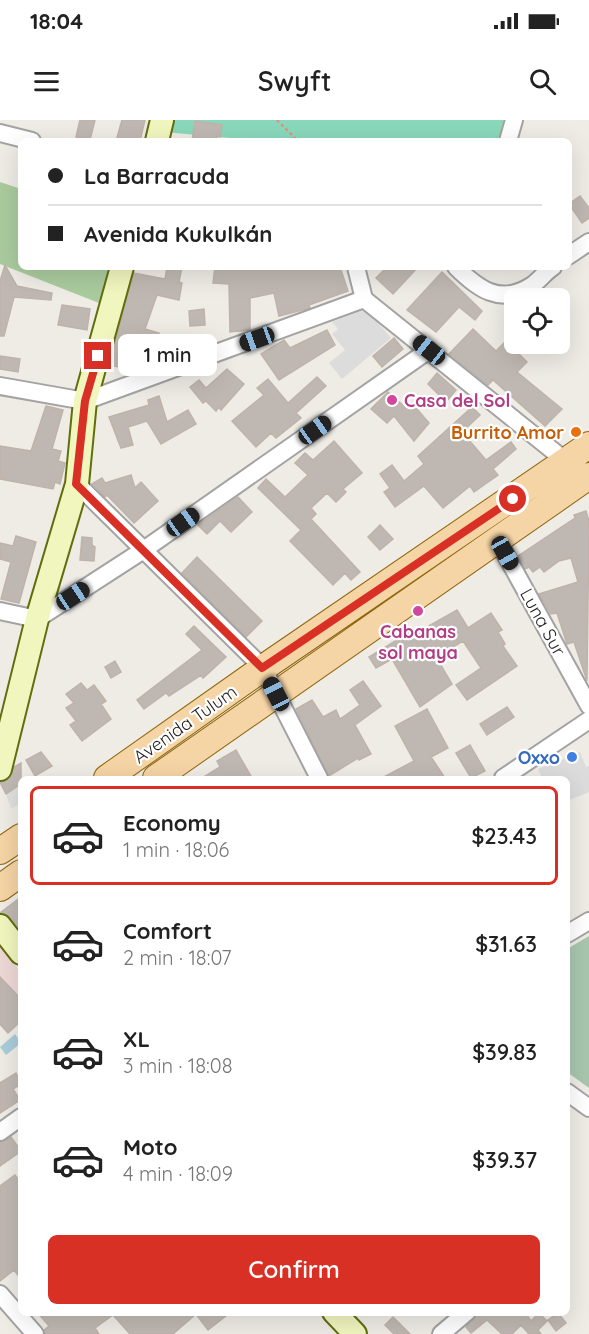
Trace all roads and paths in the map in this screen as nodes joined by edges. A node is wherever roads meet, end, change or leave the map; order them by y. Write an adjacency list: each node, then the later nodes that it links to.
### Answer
1 (162, 120): 7 (street)
2 (278, 120): 8 (path)
3 (501, 120): 9 (street)
4 (514, 120): 10 (street)
5 (0, 132): 6 (street)
6 (21, 138)
7 (158, 138)
8 (295, 138)
9 (500, 138)
10 (509, 138)
11 (589, 242): 12 (street)
12 (572, 253)
13 (121, 270): 20 (street)
14 (357, 270): 17 (street)
15 (459, 270): 16 (street)
16 (537, 272)
17 (364, 299): 18 (street); 20 (street)
18 (429, 350): 22 (street); 26 (street)
19 (0, 386): 20 (street)
20 (85, 401): 24 (street)
21 (589, 445): 22 (main road, Avenida Tulum)
22 (578, 464): 29 (main road, Avenida Tulum)
23 (589, 476): 25 (main road, Avenida Tulum)
24 (76, 484): 26 (street); 28 (street)
25 (497, 539): 30 (main road, Avenida Tulum); 31 (street, Luna Sur)
26 (145, 549): 28 (street); 29 (street)
27 (0, 611): 28 (street)
28 (37, 619): 33 (street)
29 (262, 668): 30 (street); 34 (main road, Avenida Tulum)
30 (276, 694): 35 (main road, Avenida Tulum); 36 (street)
31 (589, 706)
32 (589, 720): 37 (street)
33 (0, 769)
34 (110, 776)
35 (159, 776)
36 (318, 776)
37 (506, 776)
38 (18, 839): 39 (main road)
39 (0, 851)
40 (18, 875): 41 (main road)
41 (0, 888)
42 (589, 921): 44 (street)
43 (0, 926): 45 (street)
44 (570, 932)
45 (18, 949)
46 (570, 1094): 47 (street)
47 (589, 1108)
48 (18, 1119): 49 (street)
49 (0, 1132)
50 (0, 1294): 51 (street)
51 (17, 1306)
52 (23, 1316): 55 (street)
53 (338, 1316): 56 (street)
54 (462, 1316): 57 (street)
55 (35, 1334)
56 (355, 1334)
57 (441, 1334)

